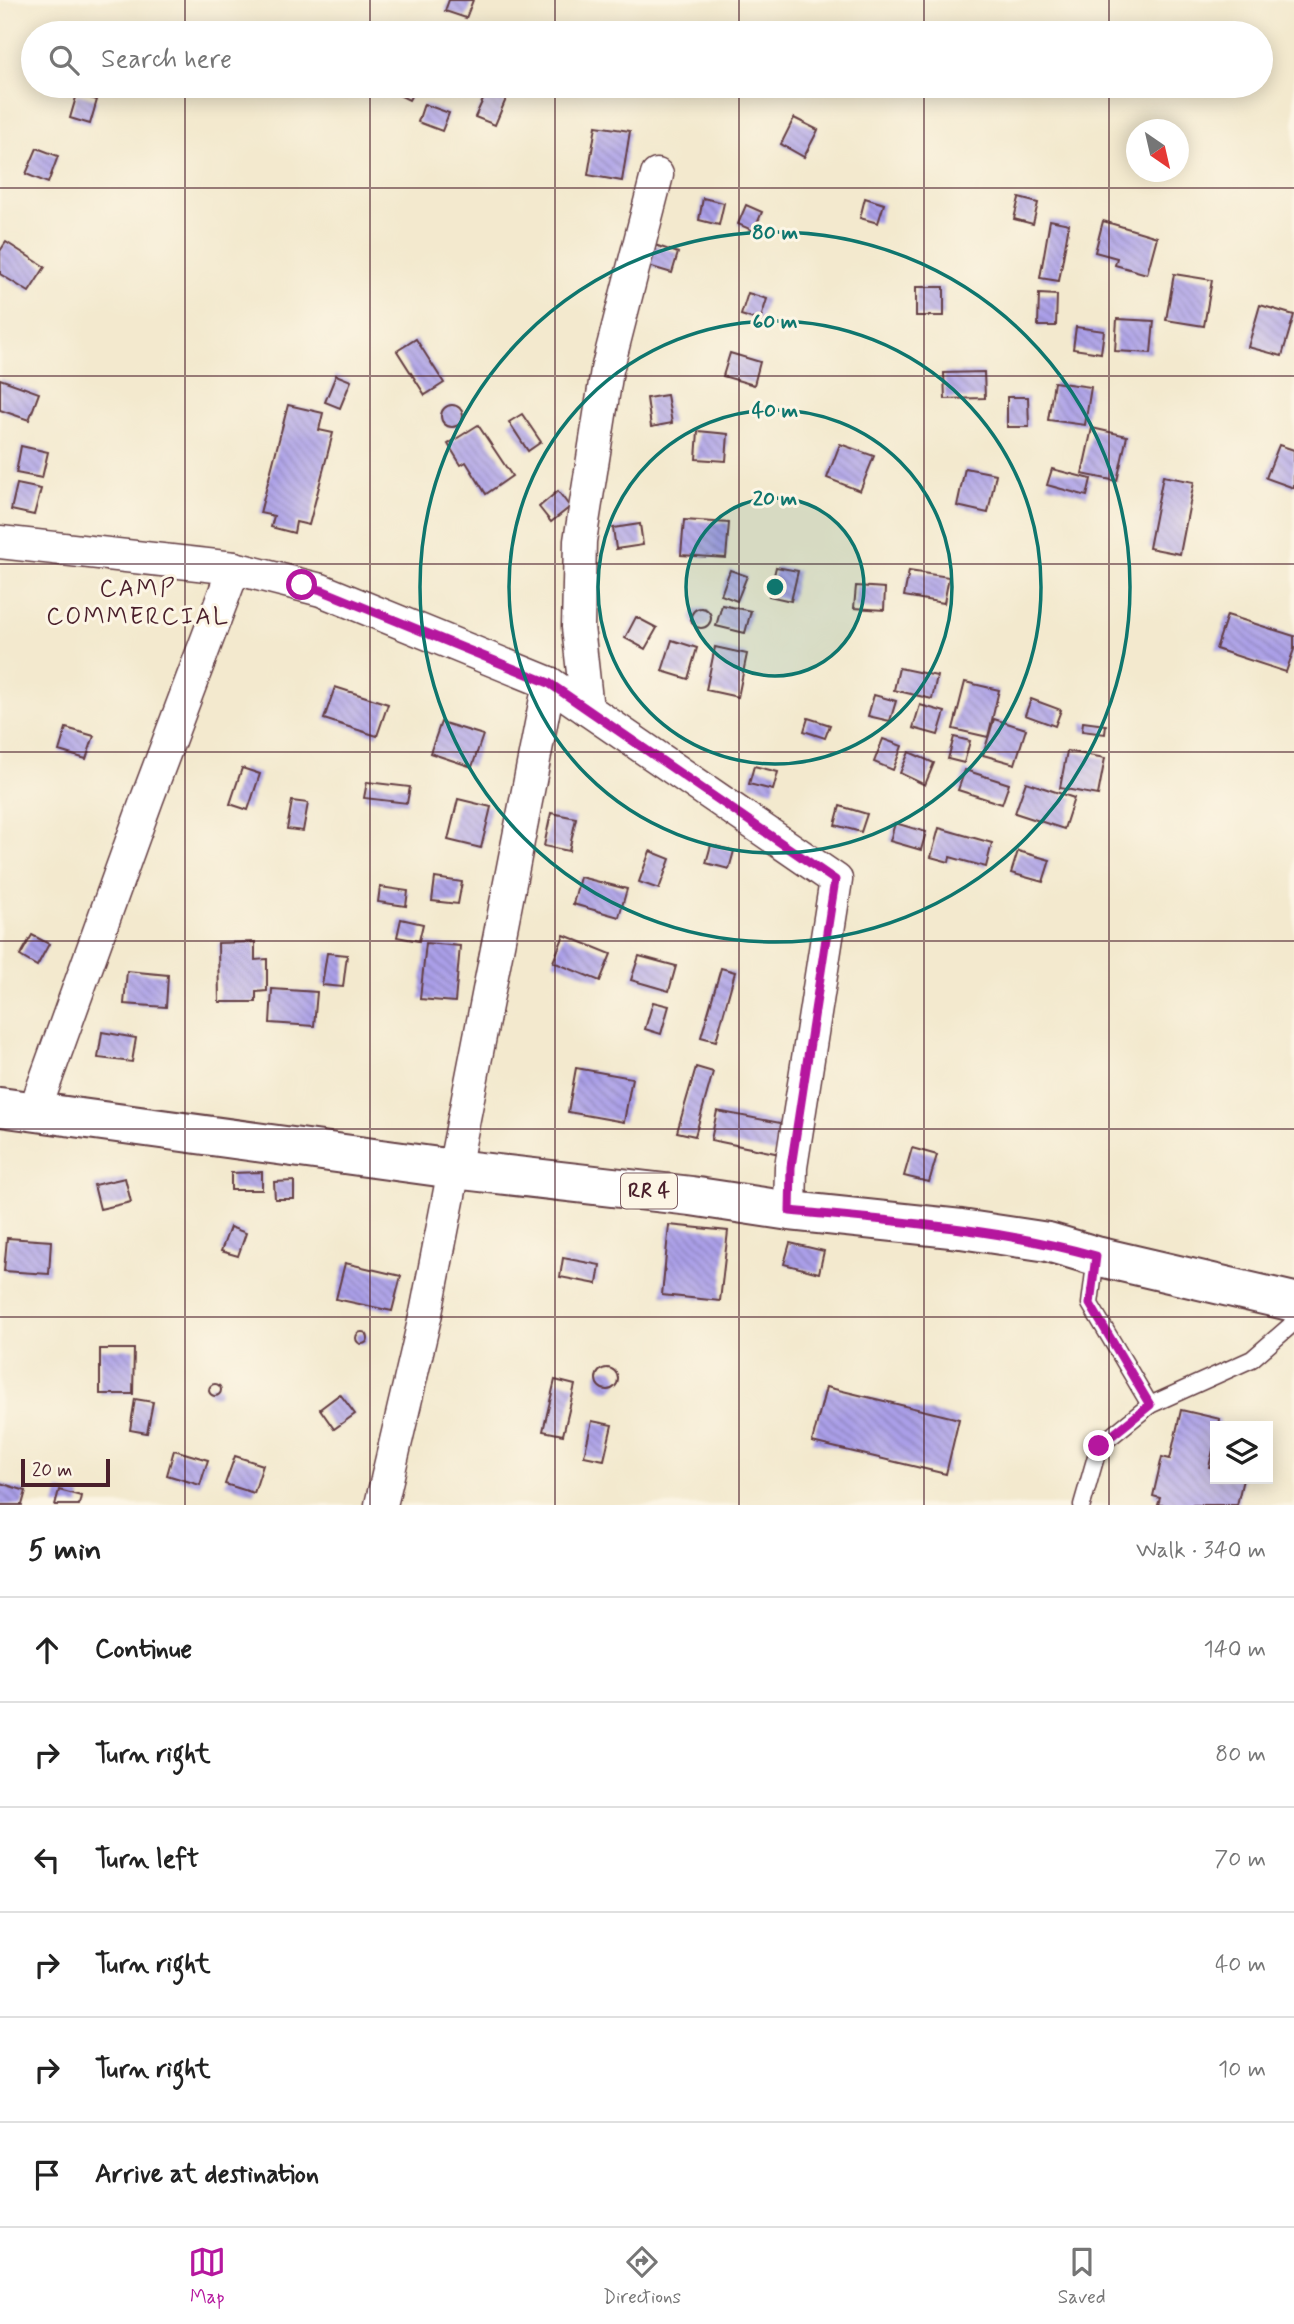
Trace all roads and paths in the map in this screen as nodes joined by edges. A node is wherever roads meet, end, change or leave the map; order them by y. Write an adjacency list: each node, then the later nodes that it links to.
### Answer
1 (657, 175): 5 (street)
2 (0, 542): 3 (street)
3 (234, 568): 4 (street); 6 (street)
4 (549, 683): 5 (street); 7 (street)
5 (587, 709): 8 (street)
6 (17, 1110): 7 (main road, RR 4)
7 (454, 1168): 8 (main road, RR 4); 13 (street)
8 (790, 1211): 9 (main road, RR 4)
9 (1096, 1256): 10 (main road, RR 4); 12 (lane)
10 (1294, 1302)
11 (1294, 1320): 12 (lane)
12 (1150, 1405): 14 (lane)
13 (381, 1505)
14 (1082, 1505)

